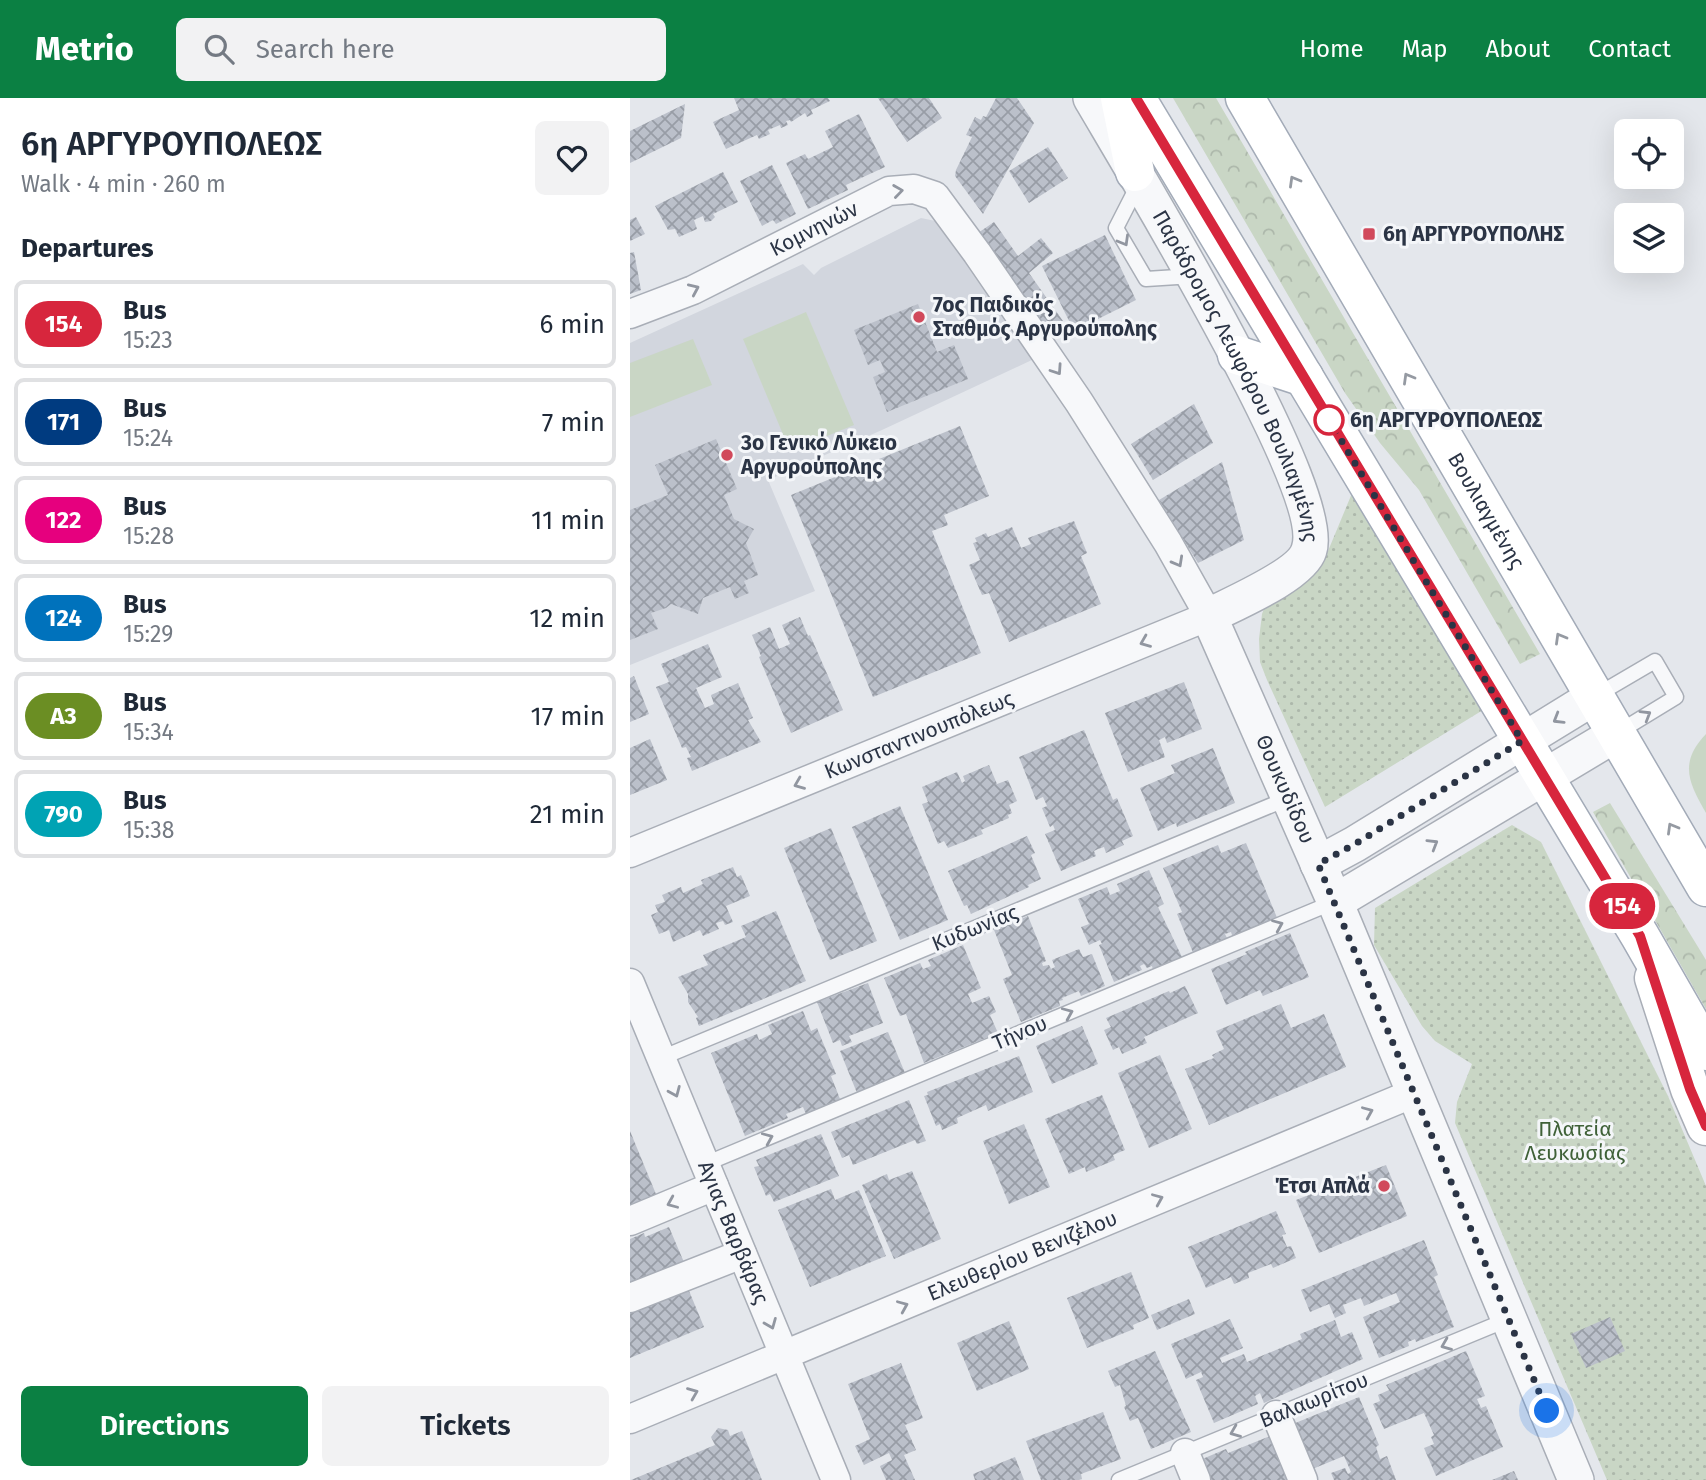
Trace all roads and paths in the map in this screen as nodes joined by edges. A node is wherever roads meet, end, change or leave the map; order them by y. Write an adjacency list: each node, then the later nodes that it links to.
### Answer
1 (1091, 98): 5 (street, Παράδρομος Λεωφόρου Βουλιαγμένης)
2 (1120, 98): 5 (main road)
3 (1136, 98): 9 (main road)
4 (1245, 98): 11 (main road, Βουλιαγμένης, one-way to 4)
5 (1137, 176): 8 (street, Παράδρομος Λεωφόρου Βουλιαγμένης)
6 (977, 253): 7 (street, Κομνηνών, one-way to 6); 10 (street, Θουκυδίδου, one-way to 10)
7 (630, 314)
8 (1237, 355): 9 (main road); 10 (street, Παράδρομος Λεωφόρου Βουλιαγμένης)
9 (1304, 377): 13 (main road)
10 (1209, 616): 15 (street, Θουκυδίδου); 16 (street, Κωνσταντινουπόλεως, one-way to 16)
11 (1594, 697): 12 (main road, Βουλιαγμένης); 12 (lane, one-way to 11); 13 (street, one-way to 13)
12 (1616, 734): 14 (street); 18 (main road, Βουλιαγμένης, one-way to 12)
13 (1522, 741): 14 (main road); 17 (street)
14 (1545, 777): 19 (street, one-way to 14); 20 (main road)
15 (1289, 798): 17 (street, Θουκυδίδου); 23 (lane, Κυδωνίας)
16 (630, 853)
17 (1318, 864): 19 (street, Θουκυδίδου)
18 (1706, 887)
19 (1335, 902): 24 (street, Θουκυδίδου); 26 (lane, Τήνου, one-way to 19)
20 (1640, 936): 22 (main road); 25 (main road)
21 (630, 983): 23 (street, Αγιας Βαρβάρας)
22 (1706, 1051)
23 (661, 1058): 26 (street, Αγιας Βαρβάρας, one-way to 26)
24 (1414, 1093): 30 (street, Θουκυδίδου); 31 (street, Ελευθερίου Βενιζέλου, one-way to 24)
25 (1706, 1126)
26 (709, 1175): 27 (street, one-way to 27); 28 (street, Αγιας Βαρβάρας)
27 (630, 1221)
28 (742, 1254): 29 (street); 31 (street, Αγιας Βαρβάρας, one-way to 31)
29 (630, 1298)
30 (1509, 1319): 32 (lane, Βαλαωρίτου, one-way to 32); 39 (street, Θουκυδίδου)
31 (784, 1356): 33 (street, Ελευθερίου Βενιζέλου, one-way to 31); 35 (street, Αγιας Βαρβάρας)
32 (1276, 1415): 34 (lane, Βαλαωρίτου, one-way to 34); 38 (street)
33 (630, 1419)
34 (1185, 1453): 36 (lane, Βαλαωρίτου); 37 (street)
35 (836, 1480)
36 (1119, 1480)
37 (1196, 1480)
38 (1303, 1480)
39 (1576, 1480)

